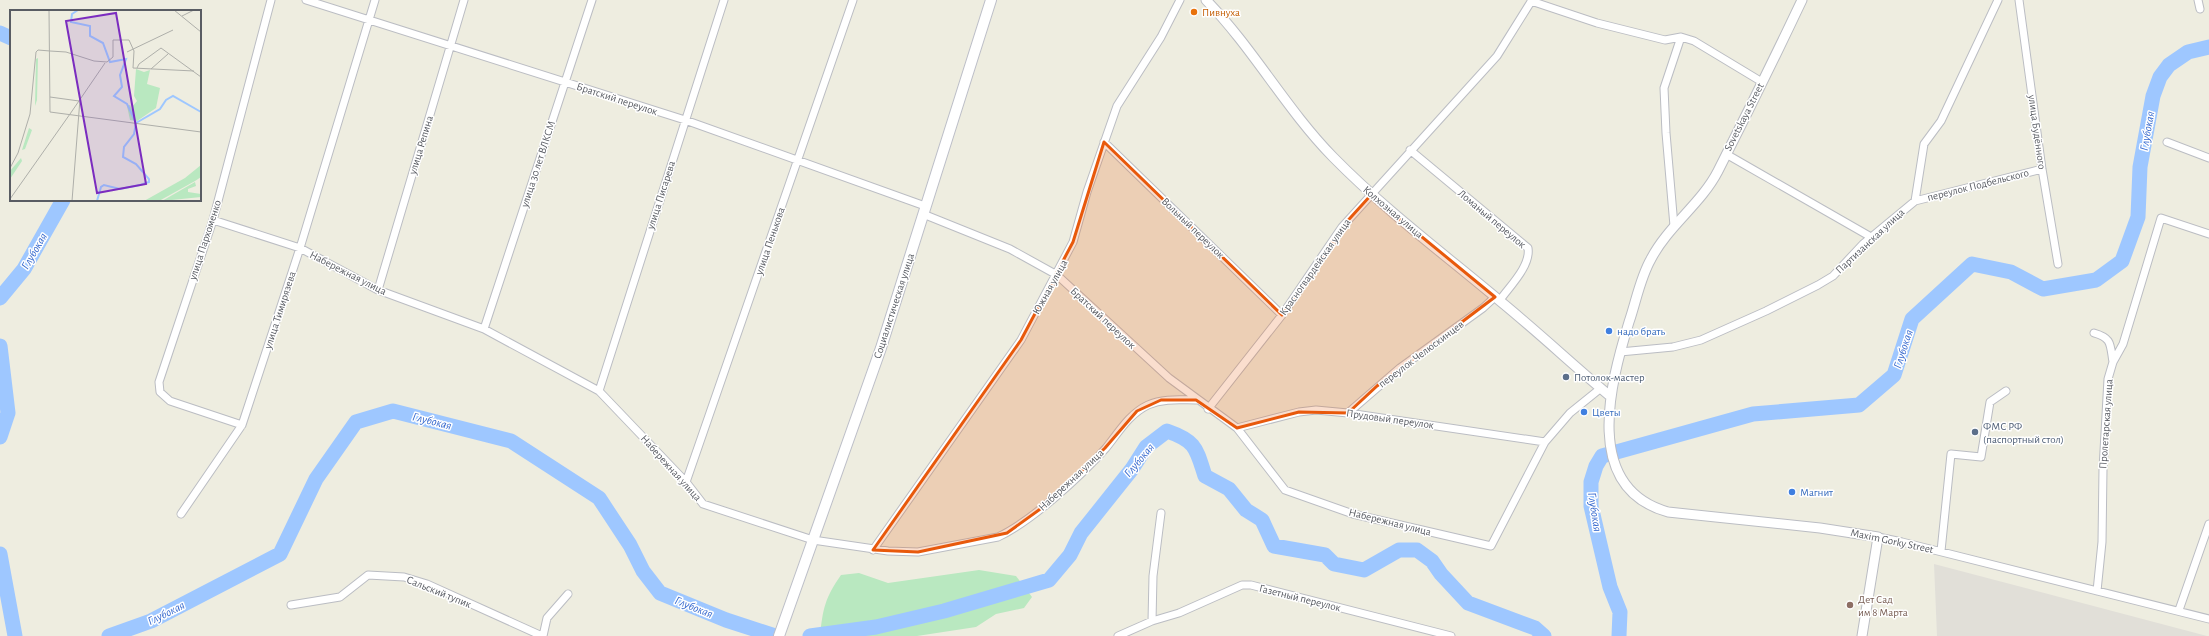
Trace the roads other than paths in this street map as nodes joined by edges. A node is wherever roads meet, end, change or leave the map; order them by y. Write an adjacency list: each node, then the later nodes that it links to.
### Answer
1 (271, 0): 33 (street, улица Пархоменко)
2 (306, 0): 17 (street, Братский переулок)
3 (375, 0): 17 (street, улица Тимирязева)
4 (464, 0): 19 (street, улица Репина)
5 (592, 0): 20 (street, улица 30 лет ВЛКСМ)
6 (724, 0): 22 (street, улица Писарева)
7 (853, 0): 28 (street, улица Пенькова)
8 (991, 0): 32 (main road, Социалистическая улица)
9 (1180, 0): 23 (street, Южная улица)
10 (1205, 0): 30 (street, Колхозная улица)
11 (1532, 0): 18 (street); 25 (street, Красногвардейская улица)
12 (1802, 0): 21 (street, Sovetskaya Street)
13 (1998, 0): 31 (street, Партизанская улица)
14 (2019, 0): 29 (street, улица Будённого)
15 (2198, 0): 16 (street)
16 (2200, 8)
17 (369, 20): 19 (street, Братский переулок); 37 (street, улица Тимирязева)
18 (1681, 37): 21 (street); 34 (street)
19 (450, 46): 20 (street, Братский переулок); 40 (street, улица Репина)
20 (565, 82): 22 (street, Братский переулок); 43 (street, улица 30 лет ВЛКСМ)
21 (1762, 82): 26 (street, Sovetskaya Street)
22 (685, 120): 28 (street, Братский переулок); 48 (street, улица Писарева)
23 (1104, 142): 39 (street, Южная улица); 42 (street, Вольный переулок)
24 (2167, 142): 27 (street)
25 (1410, 150): 30 (street, Красногвардейская улица); 41 (street, Ломаный переулок)
26 (1726, 154): 34 (street, Sovetskaya Street); 36 (street)
27 (2209, 158)
28 (798, 161): 32 (street, Братский переулок); 58 (street, улица Пенькова)
29 (2042, 169): 31 (street, переулок Подбельского); 38 (street, улица Будённого)
30 (1371, 195): 41 (street, Колхозная улица); 42 (street, Красногвардейская улица)
31 (1915, 201): 36 (street, Партизанская улица)
32 (924, 210): 39 (street, Братский переулок); 63 (main road, Социалистическая улица)
33 (213, 220): 37 (street, Набережная улица); 54 (street, улица Пархоменко)
34 (1674, 226): 45 (street, Sovetskaya Street)
35 (2209, 234): 46 (street, Пролетарская улица)
36 (1872, 237): 45 (street, Партизанская улица)
37 (300, 248): 40 (street, Набережная улица); 54 (street, улица Тимирязева)
38 (2058, 264)
39 (1057, 275): 51 (street, Братский переулок); 64 (street, Южная улица)
40 (378, 290): 43 (street, Набережная улица)
41 (1497, 299): 47 (street, Колхозная улица); 53 (street, переулок Челюскинцев)
42 (1282, 315): 52 (street, Красногвардейская улица)
43 (484, 329): 48 (street, Набережная улица)
44 (2094, 333): 46 (street)
45 (1620, 352): 50 (street, Sovetskaya Street)
46 (2113, 362): 66 (street, Пролетарская улица)
47 (1601, 388): 50 (street, Колхозная улица); 57 (street)
48 (599, 391): 58 (street, Набережная улица)
49 (2006, 391): 65 (street)
50 (1610, 396): 56 (street, Sovetskaya Street)
51 (1196, 400): 52 (street, Братский переулок); 64 (street, Набережная улица)
52 (1208, 408): 55 (street, Набережная улица)
53 (1348, 413): 55 (street, Прудовый переулок); 57 (street, Прудовый переулок)
54 (242, 425): 59 (street, улица Тимирязева)
55 (1237, 428): 57 (street, Набережная улица)
56 (1609, 438): 62 (street, Maxim Gorky Street)
57 (1545, 442)
58 (686, 482): 63 (street, Набережная улица)
59 (181, 514)
60 (1161, 514): 71 (street)
61 (2209, 524): 69 (street)
62 (1878, 537): 65 (street, Maxim Gorky Street); 76 (street)
63 (813, 540): 64 (street, Набережная улица); 73 (main road, Социалистическая улица)
64 (873, 550)
65 (1940, 551): 66 (street, Maxim Gorky Street)
66 (2097, 591): 69 (street, Maxim Gorky Street)
67 (568, 594): 72 (street)
68 (291, 605): 72 (street, Сальский тупик)
69 (2179, 610): 70 (street, Maxim Gorky Street)
70 (2209, 619)
71 (1152, 621): 74 (street, Газетный переулок); 75 (street, Газетный переулок)
72 (542, 636)
73 (780, 636)
74 (1118, 636)
75 (1451, 636)
76 (1862, 636)

